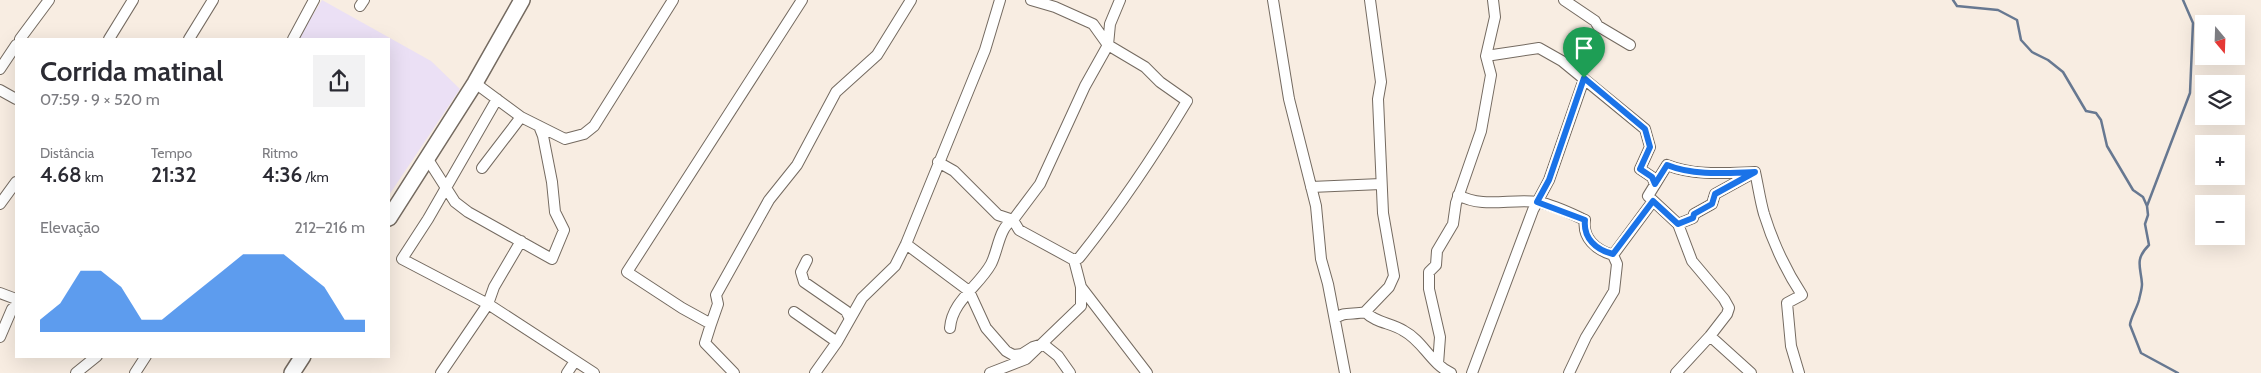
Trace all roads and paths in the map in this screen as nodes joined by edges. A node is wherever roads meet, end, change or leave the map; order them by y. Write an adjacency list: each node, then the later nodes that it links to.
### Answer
1 (133, 0): 17 (street)
2 (213, 0): 18 (street)
3 (314, 0): 19 (street)
4 (522, 0): 26 (street)
5 (673, 0): 31 (street)
6 (802, 0): 63 (street)
7 (911, 0): 63 (street)
8 (1000, 0): 33 (street)
9 (1030, 0): 20 (street)
10 (1120, 0): 20 (street)
11 (1273, 0): 40 (street)
12 (1370, 0): 37 (street)
13 (1493, 0): 23 (street)
14 (1564, 0): 22 (street)
15 (45, 1): 16 (street)
16 (21, 38)
17 (110, 38)
18 (190, 38)
19 (294, 38)
20 (1108, 45): 46 (street); 52 (street)
21 (15, 46): 24 (street)
22 (1630, 46)
23 (1486, 56): 25 (street); 41 (street)
24 (0, 69)
25 (1584, 78): 38 (street); 43 (street)
26 (475, 83): 29 (street); 32 (street)
27 (0, 90): 28 (street)
28 (15, 98)
29 (497, 99): 30 (street); 39 (street)
30 (521, 117): 31 (street); 34 (street)
31 (539, 126): 48 (street)
32 (427, 158): 39 (street); 45 (street)
33 (938, 162): 46 (street); 49 (street)
34 (482, 168)
35 (1755, 172): 38 (street); 47 (street); 91 (street)
36 (15, 183): 44 (street)
37 (1381, 184): 40 (street); 60 (street)
38 (1655, 184): 42 (street)
39 (445, 186): 48 (street); 57 (street)
40 (1311, 187): 62 (street)
41 (1458, 195): 43 (street); 73 (street)
42 (1653, 201): 47 (street); 50 (street)
43 (1537, 202): 50 (street); 87 (street)
44 (0, 204)
45 (390, 216)
46 (1013, 220): 52 (street); 54 (street)
47 (1678, 224): 65 (street)
48 (521, 241): 57 (street)
49 (906, 244): 54 (street); 61 (street)
50 (1613, 254): 88 (street)
51 (807, 260): 61 (street)
52 (1074, 260): 53 (street)
53 (1081, 287): 68 (street); 84 (street)
54 (969, 292): 64 (street); 68 (street)
55 (0, 293): 56 (street)
56 (15, 299)
57 (488, 304): 72 (street); 77 (street)
58 (15, 307): 66 (street)
59 (794, 312): 67 (street)
60 (1365, 312): 62 (street); 73 (street)
61 (850, 318): 67 (street)
62 (1335, 320): 85 (street)
63 (711, 324): 80 (street)
64 (950, 328)
65 (1710, 336): 89 (street); 90 (street)
66 (0, 337)
67 (837, 342): 81 (street)
68 (1043, 344): 82 (street); 83 (street)
69 (95, 358): 74 (street)
70 (145, 358): 75 (street)
71 (302, 358): 76 (street)
72 (575, 361): 78 (street); 79 (street)
73 (1438, 364): 86 (street)
74 (76, 373)
75 (135, 373)
76 (292, 373)
77 (441, 373)
78 (567, 373)
79 (594, 373)
80 (734, 373)
81 (815, 373)
82 (990, 373)
83 (1070, 373)
84 (1147, 373)
85 (1345, 373)
86 (1451, 373)
87 (1472, 373)
88 (1568, 373)
89 (1676, 373)
90 (1750, 373)
91 (1799, 373)

